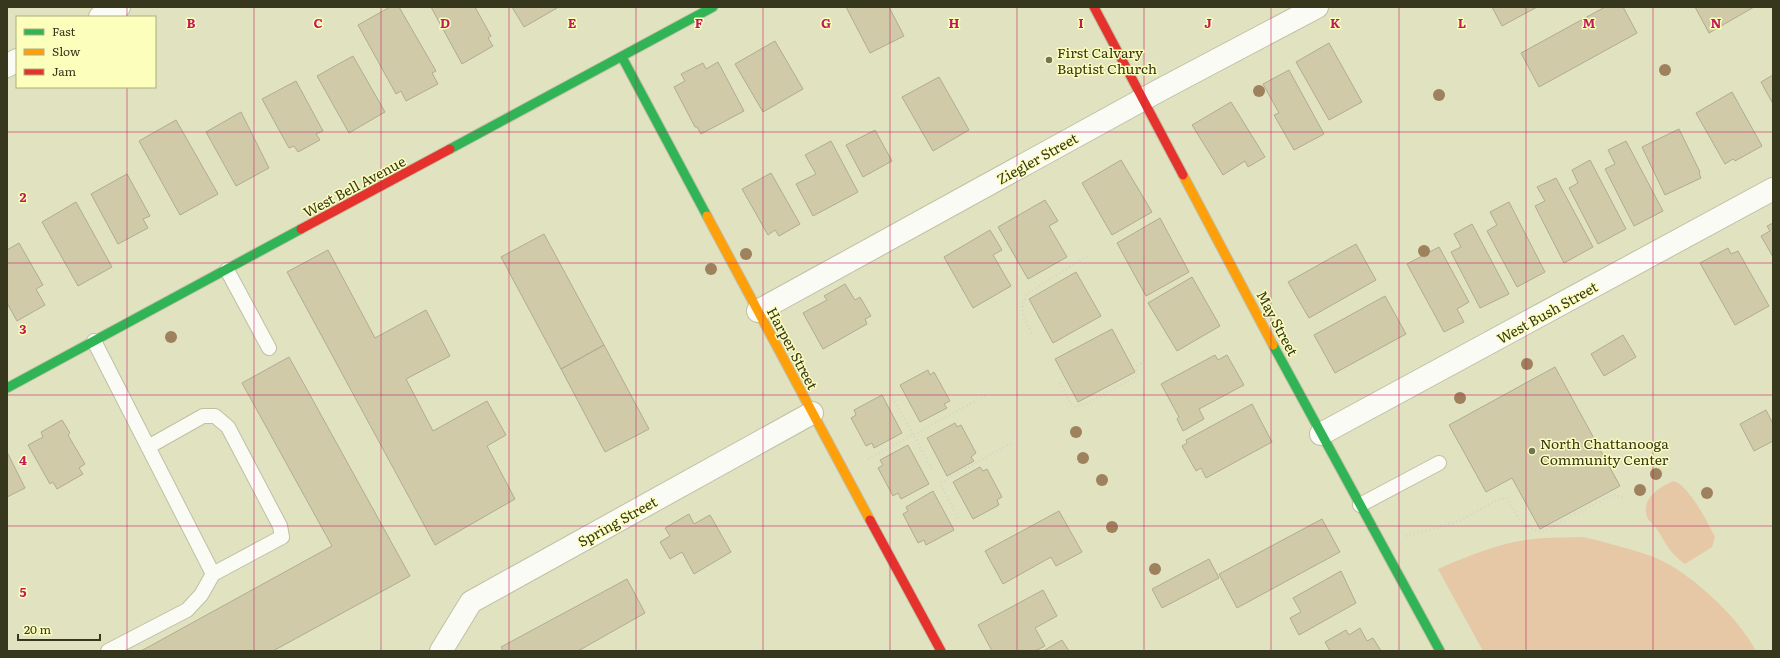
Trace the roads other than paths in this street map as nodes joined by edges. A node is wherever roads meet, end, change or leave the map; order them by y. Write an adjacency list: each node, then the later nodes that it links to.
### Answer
1 (119, 7): 5 (street)
2 (713, 7): 6 (street, West Bell Avenue)
3 (1094, 7): 9 (street, May Street)
4 (1317, 7): 9 (street, Ziegler Street)
5 (102, 16)
6 (622, 57): 11 (street, West Bell Avenue); 12 (street, Harper Street)
7 (16, 61): 8 (street)
8 (7, 66)
9 (1144, 99): 12 (street, Ziegler Street); 17 (street, May Street)
10 (1773, 189): 17 (street, West Bush Street)
11 (227, 270): 13 (street, West Bell Avenue); 14 (lane)
12 (758, 311): 16 (street, Harper Street)
13 (94, 341): 15 (street, West Bell Avenue); 18 (lane)
14 (269, 348)
15 (7, 388)
16 (812, 413): 23 (street, Spring Street); 24 (street, Harper Street)
17 (1321, 434): 20 (street, May Street)
18 (148, 447): 21 (lane); 21 (lane)
19 (1439, 463): 20 (lane)
20 (1360, 505): 25 (street, May Street)
21 (213, 574): 22 (lane)
22 (108, 651)
23 (441, 651)
24 (941, 651)
25 (1440, 651)

